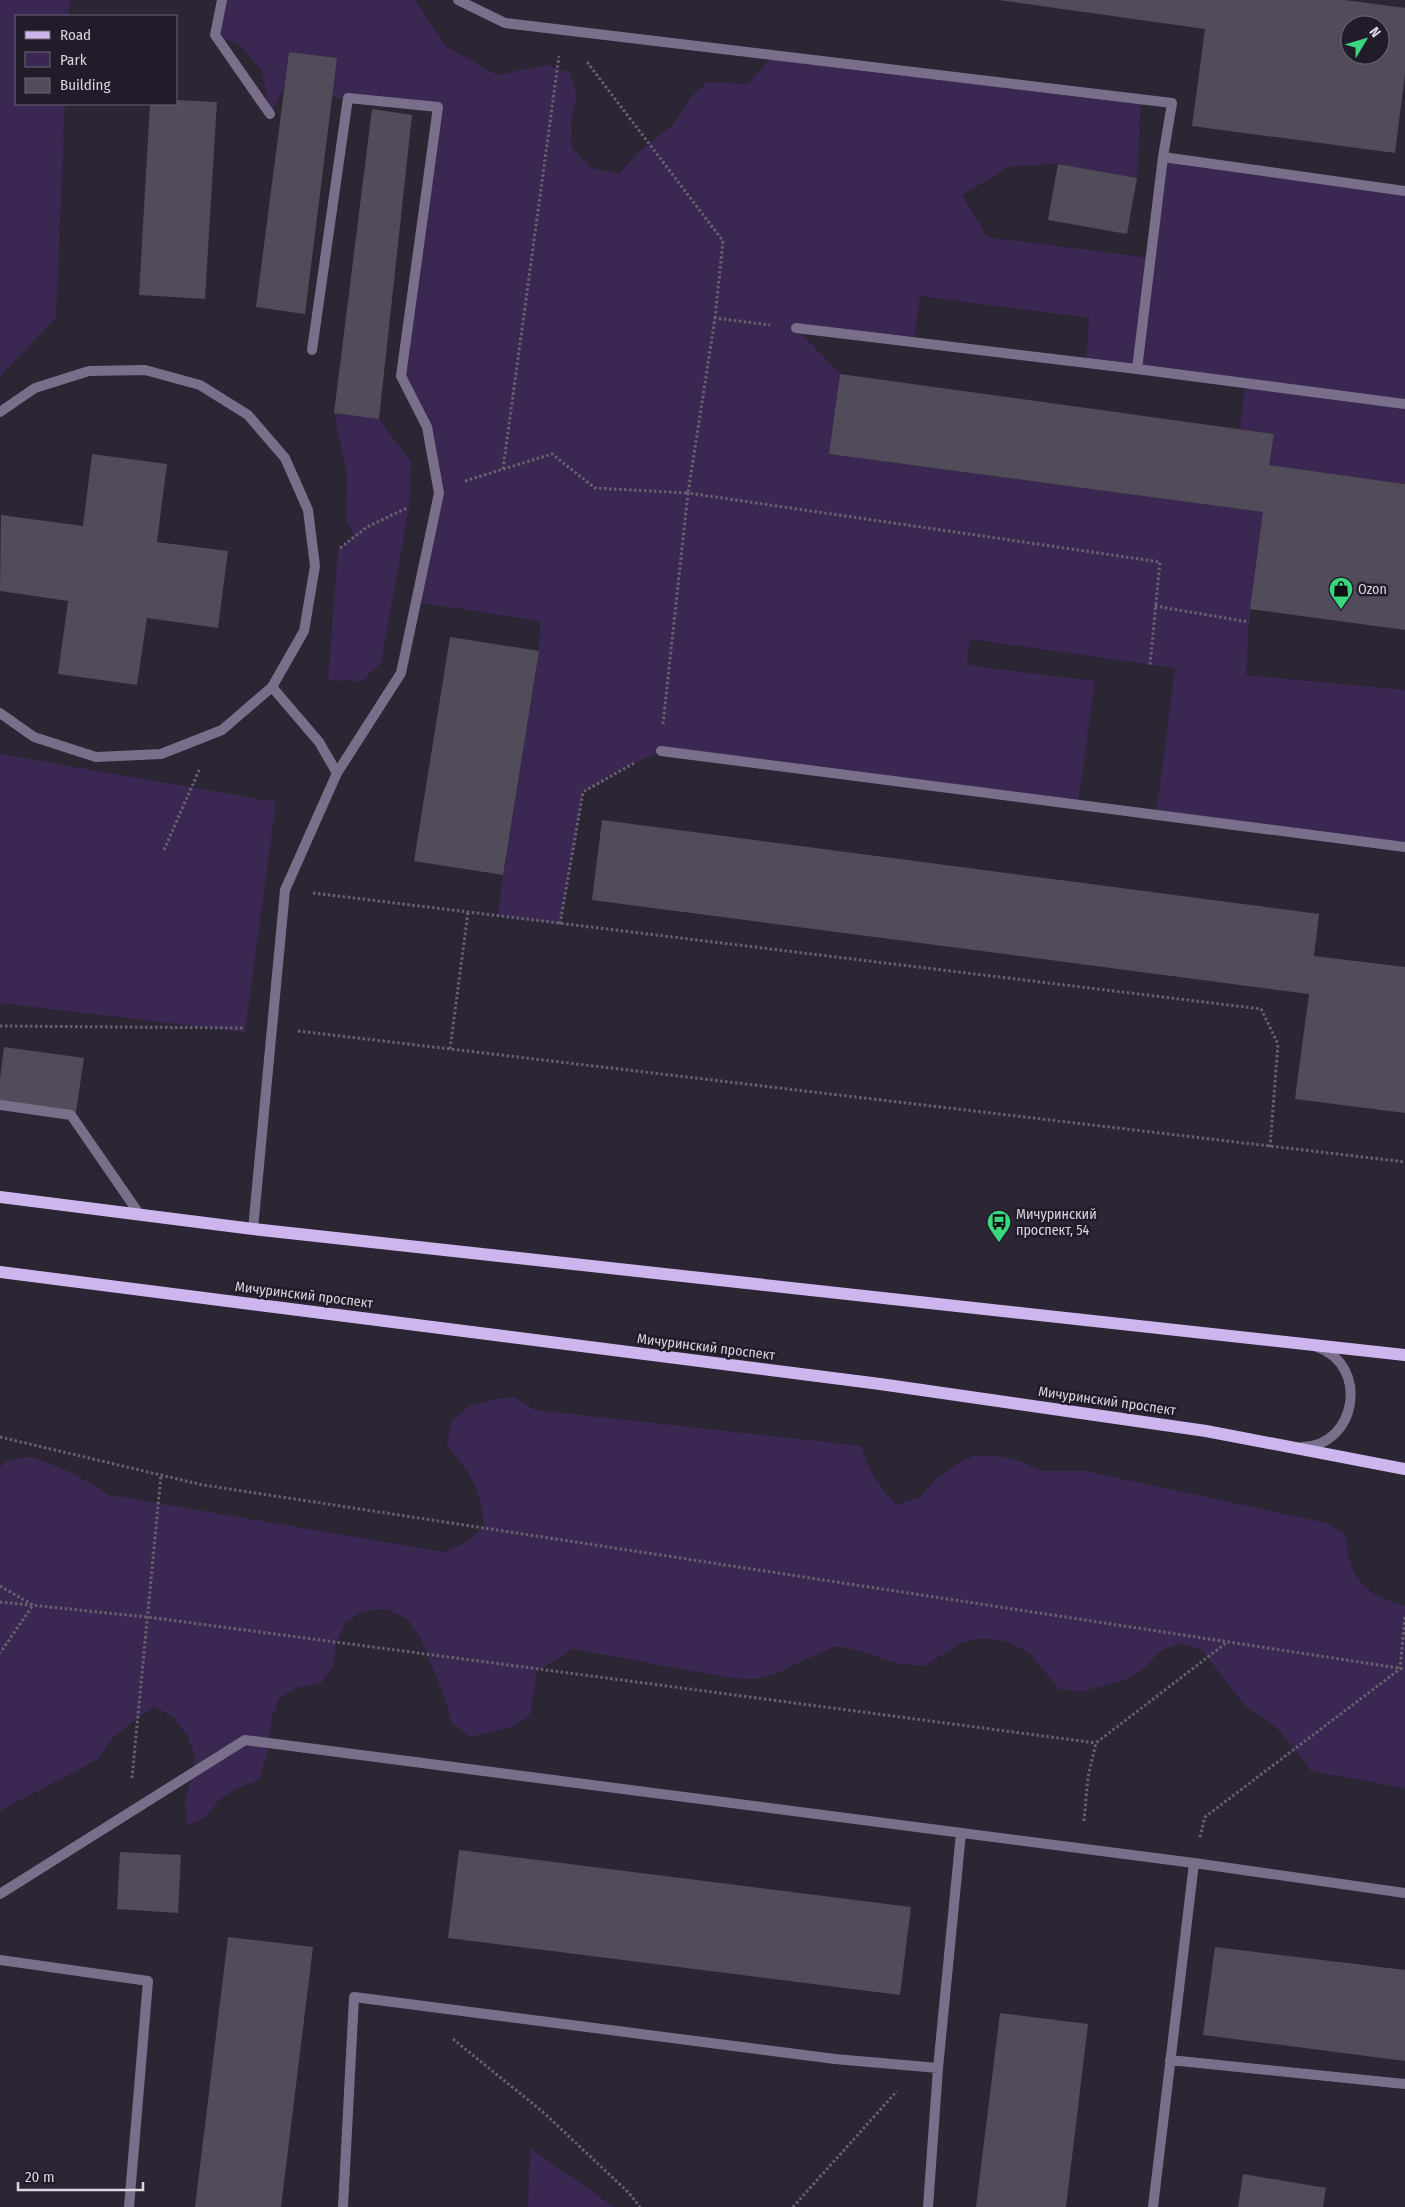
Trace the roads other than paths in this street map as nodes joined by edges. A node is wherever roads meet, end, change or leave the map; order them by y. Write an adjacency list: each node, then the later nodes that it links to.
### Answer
1 (222, 0): 3 (street)
2 (458, 0): 4 (street)
3 (270, 114)
4 (1163, 156): 5 (street); 8 (street)
5 (1405, 191)
6 (796, 328): 8 (street)
7 (312, 350): 14 (street)
8 (1137, 369): 9 (street)
9 (1405, 404)
10 (0, 412): 11 (street)
11 (272, 687): 12 (street); 14 (street)
12 (0, 712)
13 (661, 751): 15 (street)
14 (337, 773): 19 (street)
15 (1405, 847)
16 (0, 1105): 18 (street)
17 (0, 1197): 18 (main road)
18 (140, 1214): 19 (main road)
19 (253, 1229): 21 (main road)
20 (0, 1272): 23 (main road, Мичуринский проспект)
21 (1308, 1344): 22 (main road); 23 (street)
22 (1405, 1355)
23 (1290, 1447): 24 (main road, Мичуринский проспект)
24 (1405, 1469)
25 (961, 1833): 26 (street); 28 (street); 31 (street)
26 (1194, 1863): 27 (street); 30 (street)
27 (1405, 1893)
28 (0, 1894)
29 (0, 1960): 33 (street)
30 (1170, 2060): 32 (street); 36 (street)
31 (938, 2068): 34 (street); 35 (street)
32 (1405, 2084)
33 (128, 2207)
34 (342, 2207)
35 (928, 2207)
36 (1153, 2207)

